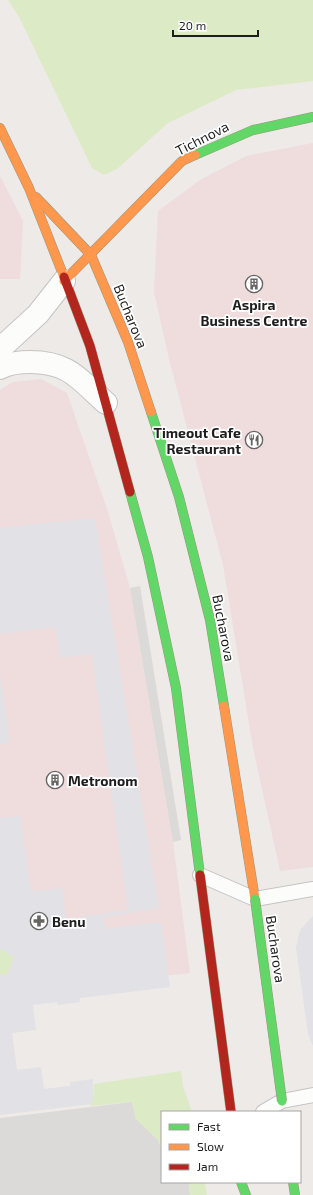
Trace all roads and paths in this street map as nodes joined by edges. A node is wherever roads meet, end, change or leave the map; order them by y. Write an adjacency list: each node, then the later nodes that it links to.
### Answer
1 (313, 117): 4 (main road, Tichnova)
2 (0, 128): 3 (main road, Bucharova)
3 (29, 188): 4 (main road, Bucharova); 5 (main road, Bucharova)
4 (91, 255): 5 (main road, Tichnova); 11 (main road, Bucharova)
5 (64, 282): 6 (street); 8 (main road, Bucharova)
6 (0, 349)
7 (0, 368): 8 (street)
8 (106, 403): 9 (main road, Bucharova)
9 (200, 875): 11 (lane); 14 (main road, Bucharova, bridge)
10 (313, 889): 11 (lane)
11 (255, 899): 13 (main road, Bucharova, bridge)
12 (313, 1095): 13 (lane)
13 (283, 1106): 15 (lane)
14 (231, 1111)
15 (266, 1111)
16 (241, 1183): 19 (street)
17 (241, 1183): 20 (main road)
18 (293, 1183): 21 (main road)
19 (239, 1195)
20 (246, 1195)
21 (295, 1195)

